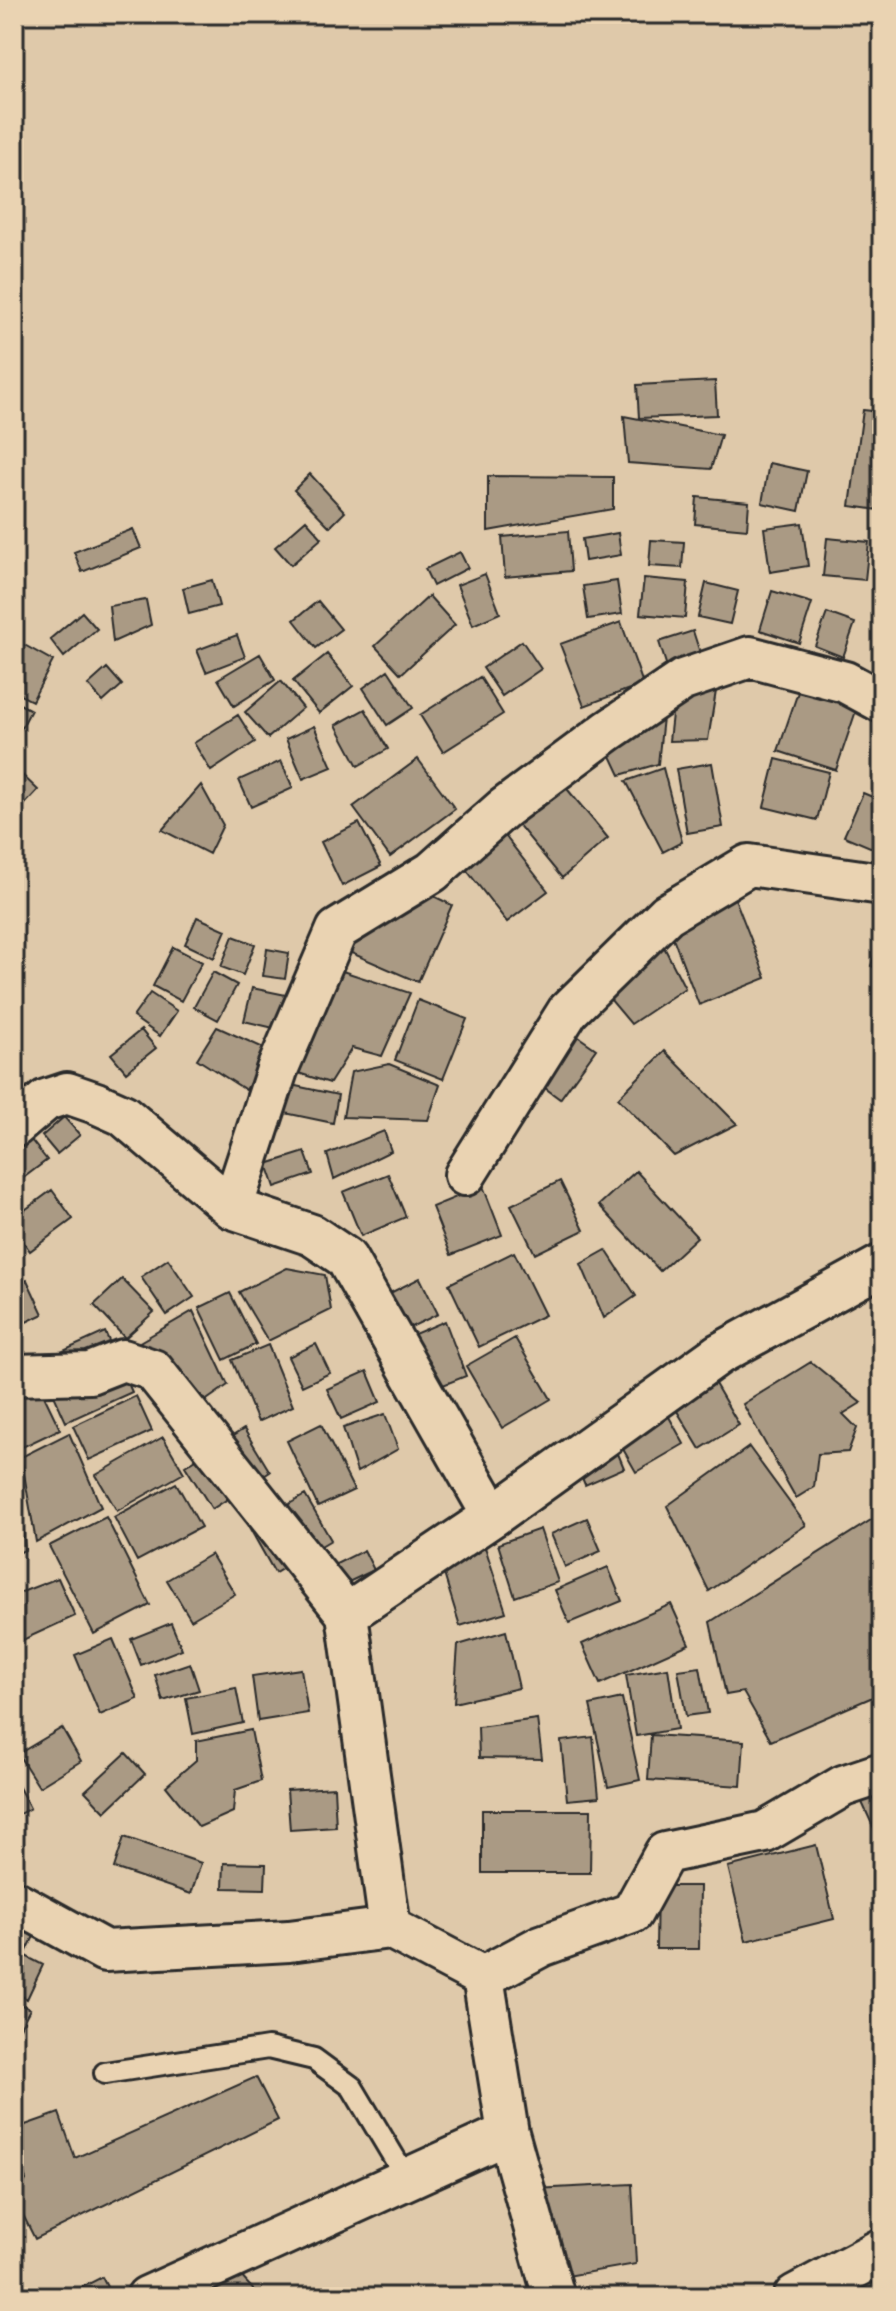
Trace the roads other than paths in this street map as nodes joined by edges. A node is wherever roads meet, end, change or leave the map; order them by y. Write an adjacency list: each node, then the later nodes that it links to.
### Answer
1 (882, 702): 5 (street)
2 (882, 884): 4 (street)
3 (14, 1127): 5 (street)
4 (465, 1175)
5 (232, 1208): 8 (street)
6 (882, 1265): 8 (street)
7 (14, 1375): 9 (street)
8 (493, 1516): 9 (street)
9 (347, 1614): 12 (street)
10 (882, 1773): 13 (street)
11 (14, 1901): 12 (street)
12 (390, 1928): 13 (street)
13 (483, 1977): 15 (street)
14 (105, 2073): 16 (lane)
15 (508, 2133): 16 (street); 19 (street)
16 (407, 2179): 18 (street)
17 (882, 2251): 20 (main road)
18 (147, 2297)
19 (554, 2297)
20 (796, 2297)

